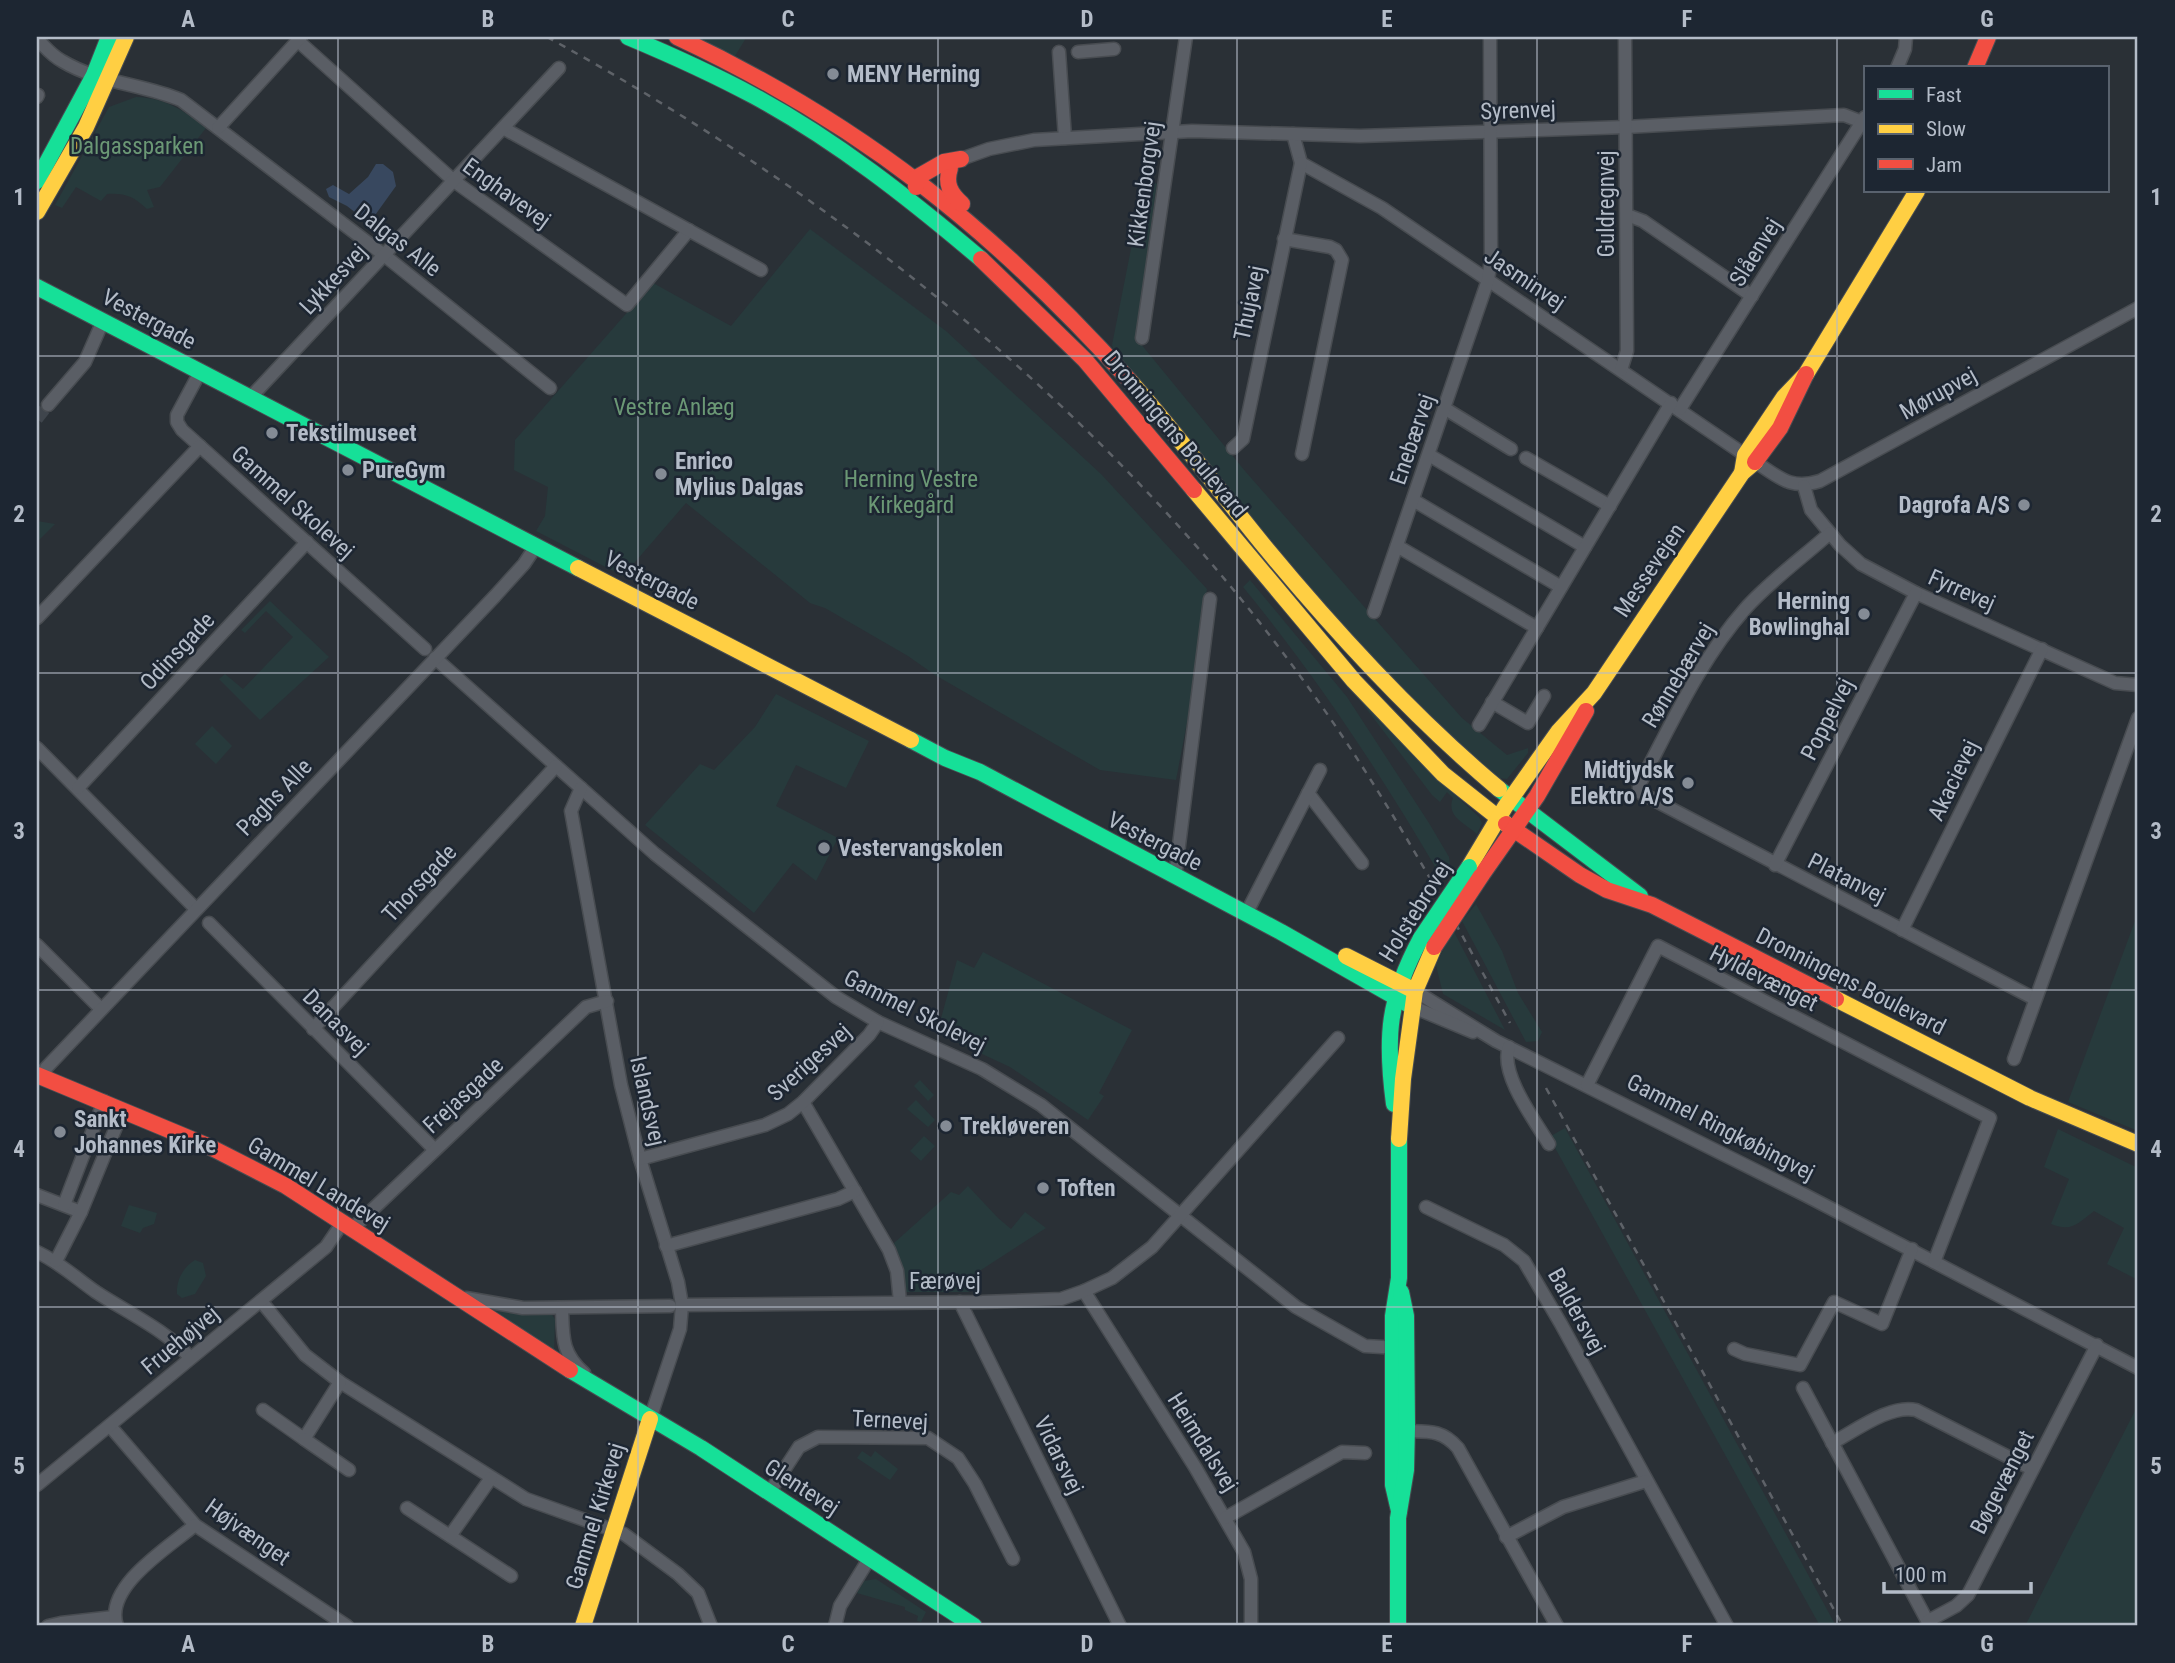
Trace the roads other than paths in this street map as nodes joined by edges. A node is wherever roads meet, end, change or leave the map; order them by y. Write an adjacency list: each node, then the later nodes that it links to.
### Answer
1 (109, 37): 18 (main road)
2 (126, 37): 18 (main road)
3 (628, 37): 27 (main road, Dronningens Boulevard)
4 (677, 37): 32 (main road, Dronningens Boulevard)
5 (1075, 37): 13 (street)
6 (1186, 37): 23 (street, Kikkenborgvej)
7 (1490, 37): 24 (street, Enebærvej)
8 (1625, 37): 20 (street, Guldregnvej)
9 (1906, 37): 15 (street)
10 (1988, 37): 16 (main road)
11 (299, 38): 21 (street); 31 (street, Enghavevej)
12 (37, 40): 18 (street, Dalgas Alle)
13 (1114, 49)
14 (1059, 52): 26 (street)
15 (1898, 66)
16 (1976, 66)
17 (559, 68): 22 (street, Lykkesvej)
18 (102, 77): 21 (street, Dalgas Alle); 30 (main road); 34 (main road)
19 (1864, 119): 20 (street, Syrenvej); 43 (street, Slåenvej)
20 (1626, 127): 24 (street, Syrenvej); 35 (street, Guldregnvej)
21 (218, 128): 39 (street, Dalgas Alle)
22 (503, 128): 31 (street, Lykkesvej); 36 (street)
23 (1173, 132): 25 (street, Syrenvej); 26 (street, Syrenvej); 47 (street, Kikkenborgvej)
24 (1490, 132): 25 (street, Syrenvej); 41 (street, Enebærvej)
25 (1293, 134): 29 (street)
26 (1065, 138): 28 (street, Syrenvej)
27 (836, 147): 32 (main road); 45 (main road, Dronningens Boulevard)
28 (956, 163): 32 (main road); 37 (main road)
29 (1301, 163): 38 (street, Thujavej); 41 (street, Jasminvej)
30 (37, 181)
31 (454, 181): 36 (street, Enghavevej); 39 (street, Lykkesvej)
32 (919, 183): 37 (main road, Dronningens Boulevard); 45 (main road)
33 (1916, 192): 61 (main road, Messevejen)
34 (37, 212)
35 (1627, 215): 43 (street); 48 (street, Guldregnvej)
36 (689, 230): 40 (street)
37 (984, 234): 92 (main road, Dronningens Boulevard)
38 (1284, 239): 56 (street, Thujavej); 58 (street)
39 (384, 255): 50 (street, Dalgas Alle); 51 (street, Lykkesvej)
40 (761, 270)
41 (1489, 280): 48 (street, Jasminvej); 54 (street, Enebærvej)
42 (37, 287): 46 (main road, Vestergade)
43 (1752, 296): 53 (street, Slåenvej)
44 (2138, 308): 62 (street, Mørupvej)
45 (1043, 316): 92 (main road, Dronningens Boulevard)
46 (103, 321): 49 (main road, Vestergade); 52 (street)
47 (1142, 338)
48 (1621, 370): 53 (street, Jasminvej)
49 (200, 372): 51 (main road, Vestergade); 55 (street, Gammel Skolevej)
50 (550, 388)
51 (250, 398): 68 (main road, Vestergade)
52 (48, 405)
53 (1675, 406): 61 (street, Jasminvej); 64 (street, Slåenvej)
54 (1444, 408): 57 (street); 59 (street, Enebærvej)
55 (200, 446): 66 (street, Gammel Skolevej); 74 (street)
56 (1233, 448)
57 (1511, 449)
58 (1301, 454)
59 (1429, 455): 63 (street, Enebærvej); 69 (street)
60 (1526, 458): 64 (street)
61 (1751, 459): 62 (street); 80 (main road, Messevejen)
62 (1804, 486): 65 (street, Fyrrevej)
63 (1413, 500): 67 (street, Enebærvej); 70 (street)
64 (1610, 506): 69 (street, Slåenvej)
65 (1830, 533): 71 (street, Fyrrevej); 90 (street, Rønnebærvej)
66 (306, 542): 76 (street, Gammel Skolevej); 88 (street, Odinsgade)
67 (1397, 545): 73 (street, Enebærvej); 75 (street)
68 (536, 546): 78 (street, Paghs Alle); 95 (main road, Vestergade)
69 (1585, 547): 70 (street, Slåenvej)
70 (1561, 587): 75 (street, Slåenvej)
71 (1916, 593): 77 (street, Fyrrevej); 94 (street, Poppelvej)
72 (1210, 599): 95 (street)
73 (1374, 612)
74 (37, 618)
75 (1537, 628): 82 (street, Slåenvej)
76 (425, 649)
77 (2042, 649): 79 (street, Fyrrevej); 100 (street, Akacievej)
78 (435, 658): 86 (street, Gammel Skolevej); 97 (street, Paghs Alle)
79 (2138, 685)
80 (1594, 692): 92 (main road, Messevejen); 92 (main road, Messevejen)
81 (1544, 696): 82 (street)
82 (1492, 702): 84 (street, Slåenvej)
83 (2138, 718): 103 (street)
84 (1479, 725)
85 (37, 748): 88 (street)
86 (556, 766): 89 (street, Gammel Skolevej); 107 (street, Thorsgade)
87 (1320, 770): 91 (street)
88 (78, 788): 97 (street)
89 (581, 788): 104 (street, Islandsvej); 106 (street, Gammel Skolevej)
90 (1639, 792): 94 (street, Platanvej)
91 (1308, 793): 93 (street); 98 (street)
92 (1512, 815): 96 (main road, Dronningens Boulevard); 96 (main road, Dronningens Boulevard); 102 (main road, Holstebrovej, bridge)
93 (1362, 863)
94 (1775, 864): 100 (street, Platanvej)
95 (1175, 877): 98 (main road, Vestergade)
96 (1652, 905): 113 (main road, Dronningens Boulevard)
97 (196, 909): 105 (street, Paghs Alle)
98 (1246, 914): 102 (main road, Vestergade)
99 (209, 923): 107 (street, Danasvej)
100 (1902, 930): 103 (street, Platanvej)
101 (37, 944): 105 (street)
102 (1405, 996): 109 (street, Gammel Ringkøbingvej); 117 (main road, Holstebrovej); 117 (main road, Holstebrovej)
103 (2035, 999): 110 (street)
104 (607, 1001): 120 (street, Frejasgade); 122 (street, Islandsvej)
105 (101, 1009): 111 (street, Paghs Alle)
106 (878, 1022): 115 (street, Sverigesvej); 128 (street, Gammel Skolevej)
107 (313, 1029): 120 (street, Danasvej)
108 (1338, 1038): 128 (street, Færøvej)
109 (1509, 1047): 112 (street, Gammel Ringkøbingvej); 118 (street)
110 (2014, 1059)
111 (41, 1077): 114 (main road, Gammel Landevej)
112 (1587, 1085): 131 (street, Gammel Ringkøbingvej); 134 (street, Hyldevænget)
113 (2030, 1098): 119 (main road, Dronningens Boulevard); 121 (main road, Dronningens Boulevard)
114 (104, 1101): 116 (main road, Gammel Landevej); 125 (street)
115 (803, 1102): 122 (street, Sverigesvej); 123 (street)
116 (123, 1110): 127 (street); 129 (main road, Gammel Landevej)
117 (1399, 1139): 143 (main road, Holstebrovej)
118 (1549, 1144)
119 (2138, 1144)
120 (435, 1150): 129 (street, Frejasgade)
121 (2138, 1156)
122 (640, 1159): 130 (street, Islandsvej)
123 (855, 1191): 130 (street); 138 (street)
124 (37, 1195): 125 (street)
125 (64, 1205): 127 (street)
126 (1426, 1207): 160 (street, Baldersvej)
127 (81, 1212): 133 (street)
128 (1180, 1216): 135 (street, Færøvej); 143 (street, Gammel Skolevej)
129 (347, 1225): 136 (main road, Gammel Landevej); 137 (street, Fruehøjvej)
130 (666, 1246): 140 (street, Islandsvej)
131 (1912, 1250): 134 (street, Gammel Ringkøbingvej); 144 (street)
132 (37, 1252): 133 (street)
133 (56, 1261): 145 (street)
134 (1934, 1262): 142 (street, Gammel Ringkøbingvej)
135 (1084, 1291): 139 (street, Færøvej); 164 (street, Heimdalsvej)
136 (455, 1296): 141 (street, Færøvej); 149 (main road, Glentevej)
137 (261, 1301): 145 (street, Fruehøjvej); 147 (street)
138 (900, 1302): 139 (street, Færøvej); 140 (street, Færøvej)
139 (960, 1302): 180 (street, Vidarsvej)
140 (676, 1306): 141 (street, Færøvej); 151 (street, Islandsvej)
141 (562, 1307): 149 (street, Glentevej)
142 (2097, 1345): 146 (street, Gammel Ringkøbingvej); 157 (street, Bøgevænget)
143 (1400, 1348): 153 (main road, Holstebrovej)
144 (1734, 1349)
145 (190, 1358): 152 (street, Fruehøjvej)
146 (2138, 1368)
147 (340, 1382): 154 (street); 159 (street)
148 (1803, 1388): 155 (street)
149 (603, 1390): 151 (main road, Glentevej)
150 (263, 1410): 154 (street)
151 (650, 1419): 162 (main road, Glentevej); 166 (main road, Gammel Kirkevej)
152 (110, 1426): 161 (street, Fruehøjvej); 165 (street, Højvænget)
153 (1400, 1431): 168 (street); 182 (main road, Holstebrovej)
154 (304, 1439): 158 (street)
155 (1832, 1443): 157 (street); 173 (street)
156 (1365, 1453): 164 (street)
157 (2032, 1469): 173 (street, Bøgevænget)
158 (349, 1470)
159 (491, 1478): 166 (street); 167 (street)
160 (1646, 1481): 168 (street); 184 (street, Baldersvej)
161 (37, 1485)
162 (769, 1493): 169 (main road, Glentevej); 170 (street, Ternevej)
163 (407, 1508): 167 (street)
164 (1226, 1518): 181 (street, Heimdalsvej)
165 (195, 1525): 172 (street); 175 (street, Højvænget)
166 (615, 1531): 176 (main road, Gammel Kirkevej); 177 (street)
167 (450, 1536): 171 (street)
168 (1506, 1537): 183 (street)
169 (869, 1559): 178 (street); 179 (main road, Glentevej)
170 (1013, 1559)
171 (511, 1576)
172 (116, 1622): 174 (street)
173 (1929, 1624)
174 (48, 1626)
175 (347, 1626)
176 (583, 1626)
177 (711, 1626)
178 (835, 1626)
179 (974, 1626)
180 (1120, 1626)
181 (1251, 1626)
182 (1398, 1626)
183 (1557, 1626)
184 (1727, 1626)

